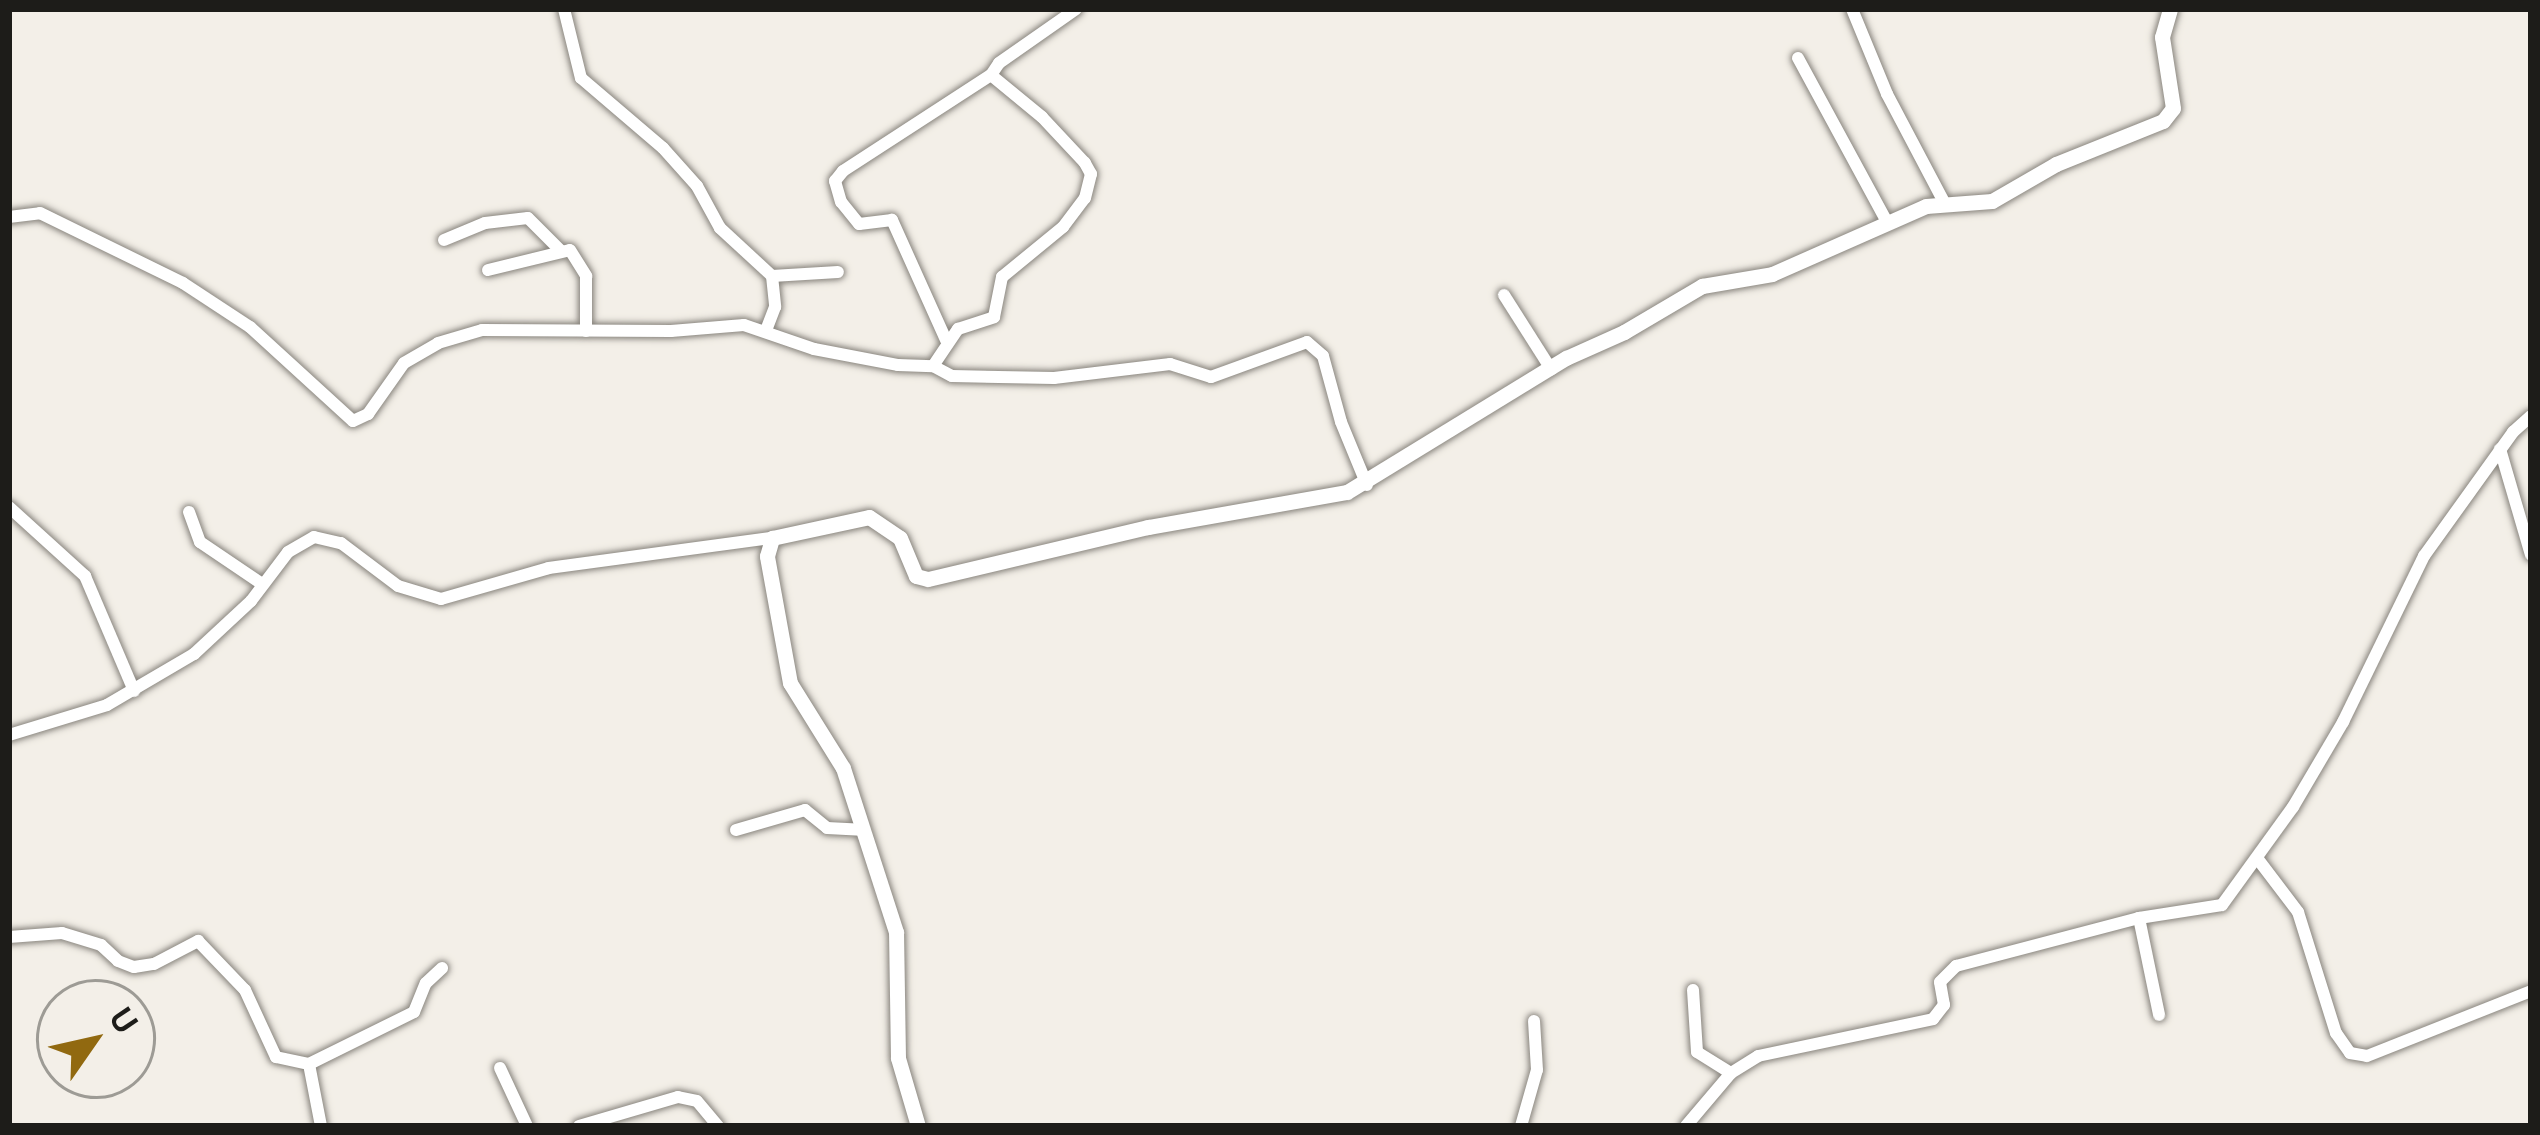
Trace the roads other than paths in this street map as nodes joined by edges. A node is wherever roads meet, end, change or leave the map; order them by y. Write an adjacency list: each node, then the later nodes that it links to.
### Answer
1 (564, 9): 14 (street)
2 (1076, 9): 6 (street)
3 (1852, 9): 7 (street)
4 (2170, 9): 7 (street)
5 (1798, 58): 9 (street)
6 (991, 75): 18 (street); 18 (street)
7 (1944, 202): 9 (street)
8 (9, 217): 16 (street)
9 (1888, 224): 20 (street)
10 (444, 240): 11 (street)
11 (561, 251): 12 (street); 16 (street)
12 (488, 270)
13 (838, 272): 14 (street)
14 (772, 276): 17 (street)
15 (1504, 295): 20 (street)
16 (586, 331): 17 (street)
17 (766, 331): 19 (street)
18 (946, 340): 19 (street)
19 (932, 366): 23 (street)
20 (1551, 369): 23 (street)
21 (2531, 416): 22 (street)
22 (2500, 449): 27 (street); 33 (street)
23 (1367, 484): 26 (street)
24 (9, 507): 29 (street)
25 (189, 512): 28 (street)
26 (772, 538): 28 (street); 32 (street)
27 (2531, 555)
28 (262, 584): 29 (street)
29 (134, 691): 30 (street)
30 (9, 735)
31 (736, 830): 32 (street)
32 (861, 830): 48 (street)
33 (2257, 858): 34 (street); 38 (street)
34 (2139, 918): 39 (street); 43 (street)
35 (9, 938): 41 (street)
36 (442, 968): 41 (street)
37 (1693, 990): 43 (street)
38 (2531, 991)
39 (2159, 1015)
40 (1534, 1021): 49 (street)
41 (309, 1064): 44 (street)
42 (500, 1068): 45 (street)
43 (1731, 1073): 50 (street)
44 (321, 1126)
45 (526, 1126)
46 (578, 1126): 47 (street)
47 (718, 1126)
48 (918, 1126)
49 (1521, 1126)
50 (1686, 1126)

